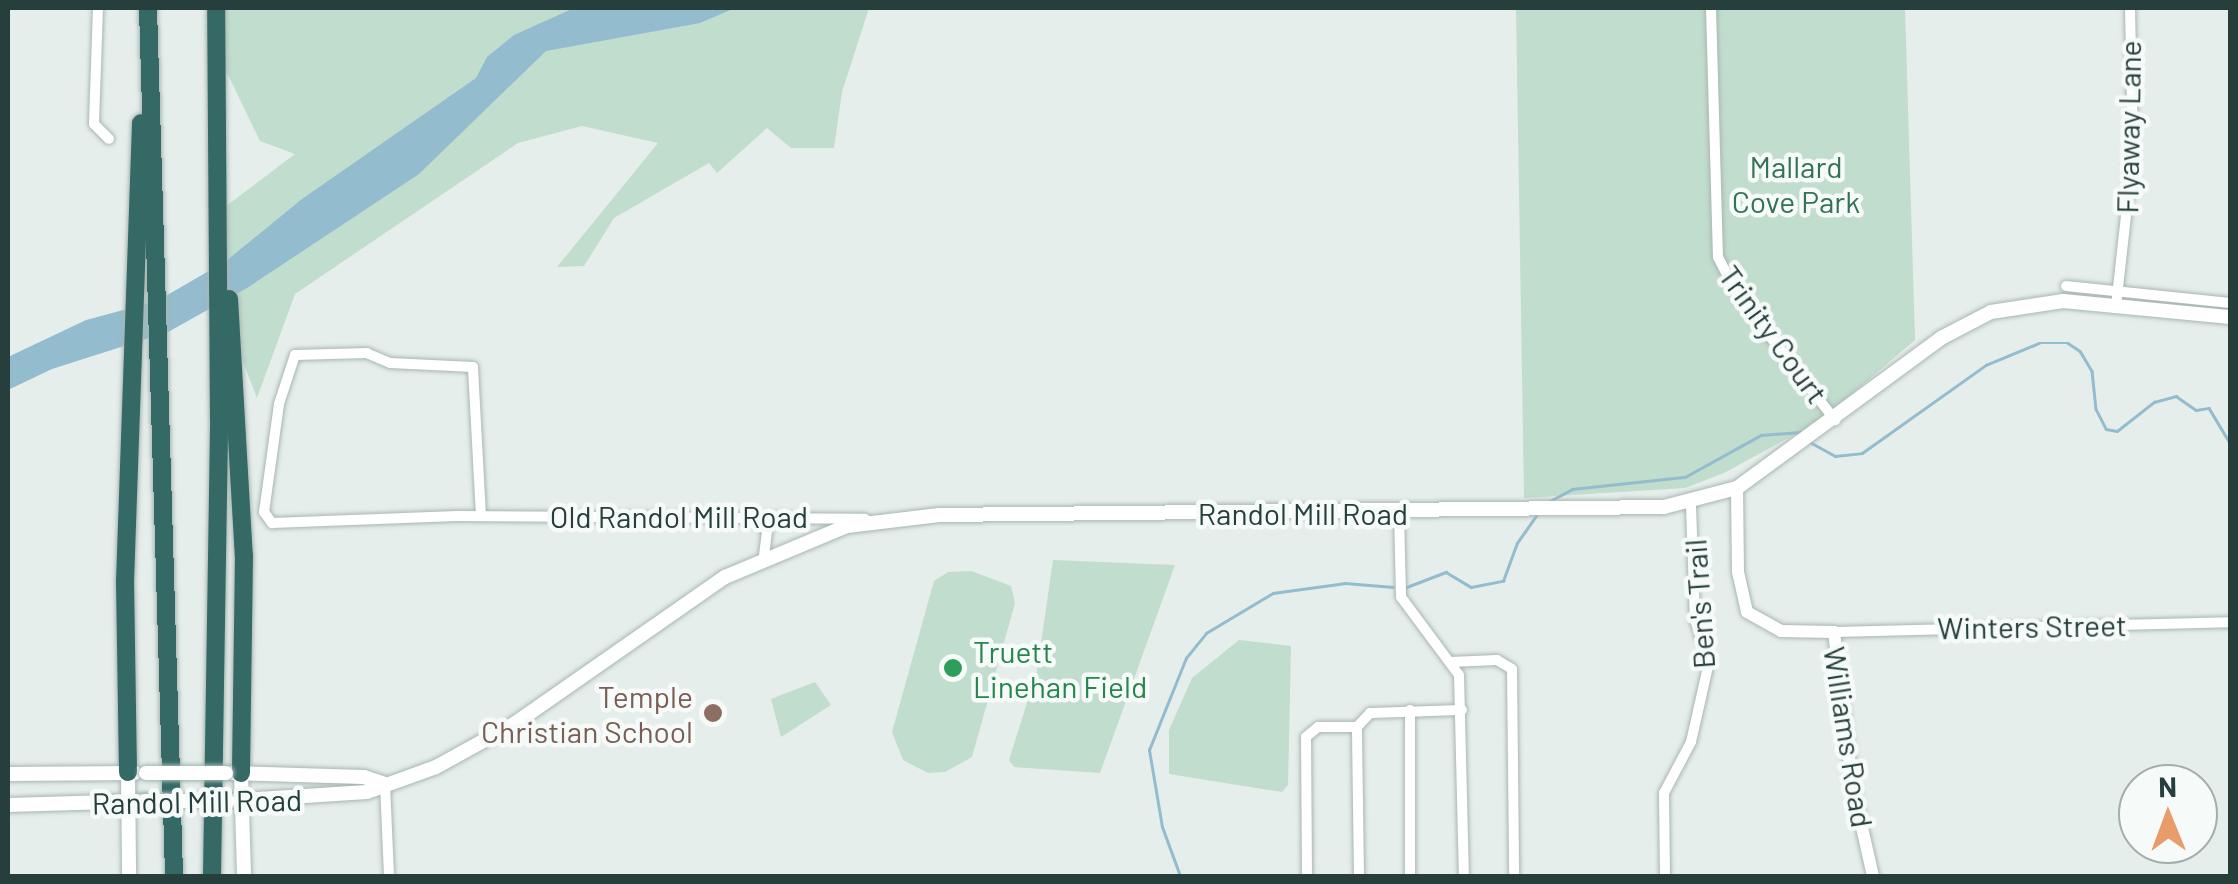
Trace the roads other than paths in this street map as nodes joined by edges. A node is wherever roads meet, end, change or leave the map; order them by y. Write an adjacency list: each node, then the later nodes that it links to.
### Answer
1 (98, 8): 7 (street)
2 (148, 8): 6 (highway)
3 (216, 8): 12 (highway)
4 (1711, 8): 13 (street, Trinity Court)
5 (2130, 8): 9 (street, Flyaway Lane)
6 (147, 94): 27 (highway); 35 (highway)
7 (109, 139)
8 (2066, 286): 9 (street, Randol Mill Road)
9 (2117, 299): 10 (street, Randol Mill Road); 11 (main road, Randol Mill Road); 13 (main road, Randol Mill Road)
10 (2230, 302)
11 (2230, 317)
12 (228, 377): 28 (highway); 36 (highway)
13 (1835, 420): 14 (main road, Randol Mill Road)
14 (1736, 488): 15 (main road, Randol Mill Road); 22 (street, Williams Road)
15 (1691, 503): 16 (main road, Randol Mill Road); 44 (street, Ben's Trail)
16 (1399, 513): 19 (main road, Randol Mill Road); 23 (street)
17 (751, 515): 18 (street, Old Randol Mill Road); 19 (street, Old Randol Mill Road); 20 (street)
18 (481, 516): 18 (street, Old Randol Mill Road)
19 (876, 520): 20 (main road, Randol Mill Road)
20 (764, 557): 30 (main road, Randol Mill Road)
21 (2230, 622): 22 (street, Winters Street)
22 (1834, 632): 45 (street, Williams Road)
23 (1450, 662): 25 (street); 43 (street)
24 (1410, 710): 25 (street); 26 (street); 41 (street)
25 (1462, 710): 42 (street)
26 (1357, 727): 39 (street); 40 (street)
27 (137, 773): 28 (main road, Randol Mill Road, bridge); 29 (main road, Randol Mill Road); 32 (main road)
28 (233, 773): 30 (main road, Randol Mill Road); 31 (main road)
29 (8, 774)
30 (385, 784): 31 (main road, Randol Mill Road); 38 (street)
31 (234, 801): 32 (main road, Randol Mill Road, bridge); 37 (main road)
32 (128, 802): 33 (main road, Randol Mill Road); 34 (main road)
33 (8, 804)
34 (129, 876)
35 (174, 876)
36 (212, 876)
37 (244, 876)
38 (389, 876)
39 (1307, 876)
40 (1359, 876)
41 (1410, 876)
42 (1464, 876)
43 (1514, 876)
44 (1664, 876)
45 (1873, 876)

